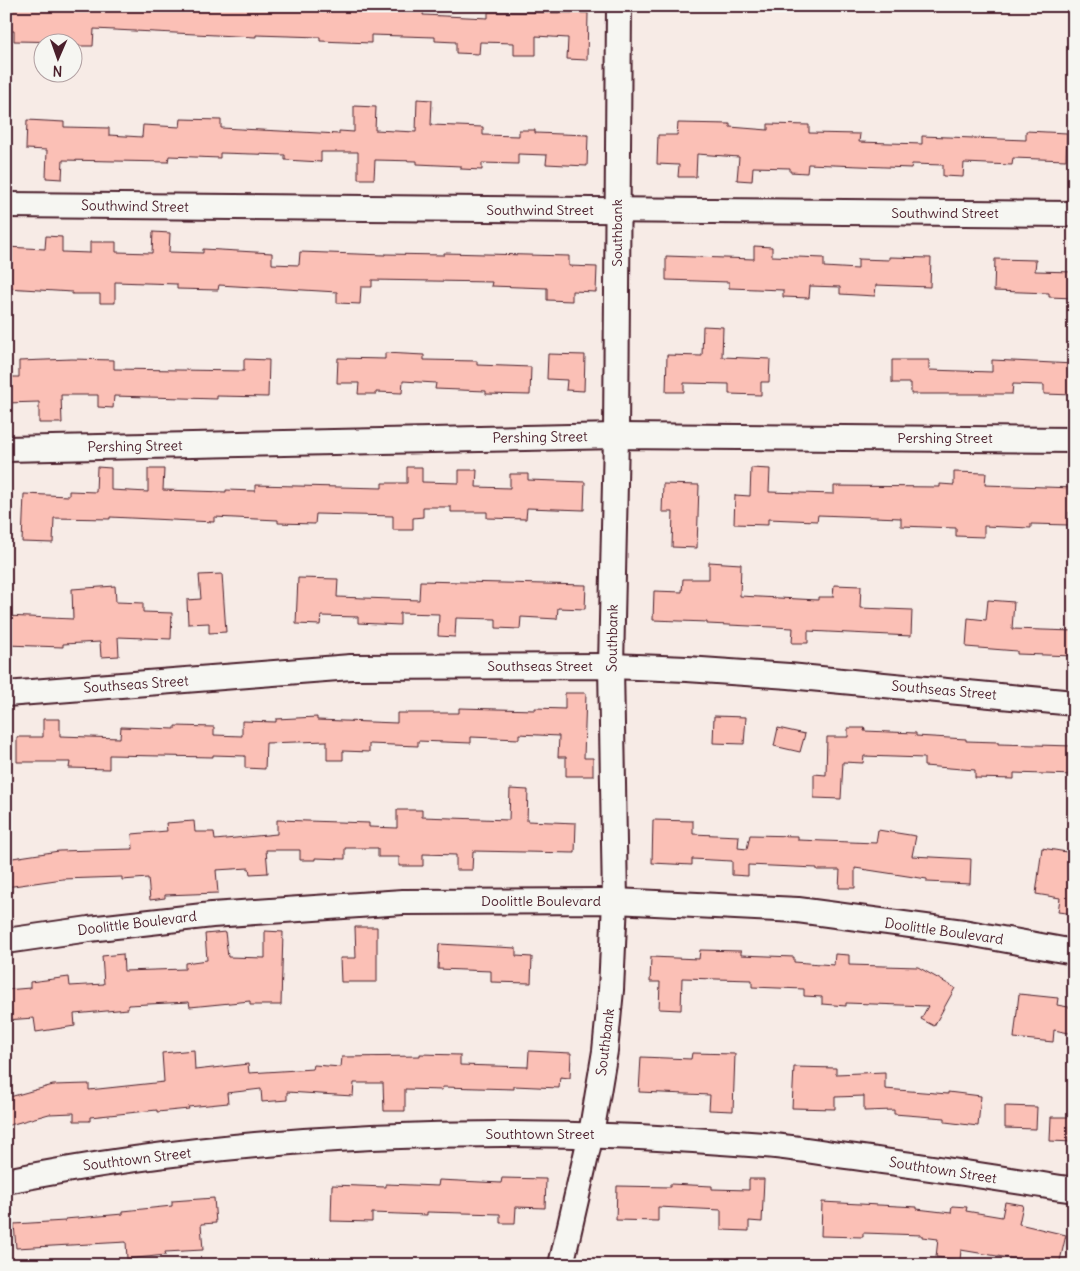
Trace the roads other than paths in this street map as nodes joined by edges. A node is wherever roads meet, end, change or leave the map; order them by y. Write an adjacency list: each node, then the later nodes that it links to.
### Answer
1 (619, 6): 3 (street, Southbank)
2 (6, 204): 3 (street, Southwind Street)
3 (617, 210): 4 (street, Southwind Street); 5 (street, Southbank)
4 (1074, 214)
5 (616, 436): 6 (street, Pershing Street); 7 (street, Pershing Street); 8 (street, Southbank)
6 (1074, 440)
7 (6, 449)
8 (611, 666): 9 (street, Southseas Street); 10 (street, Southseas Street); 11 (street, Southbank)
9 (6, 694)
10 (1074, 703)
11 (615, 901): 12 (street, Doolittle Boulevard); 13 (street, Doolittle Boulevard); 14 (street, Southbank)
12 (6, 940)
13 (1074, 952)
14 (591, 1134): 15 (street, Southtown Street); 16 (street, Southtown Street); 17 (street, Southbank)
15 (6, 1181)
16 (1074, 1190)
17 (561, 1265)

